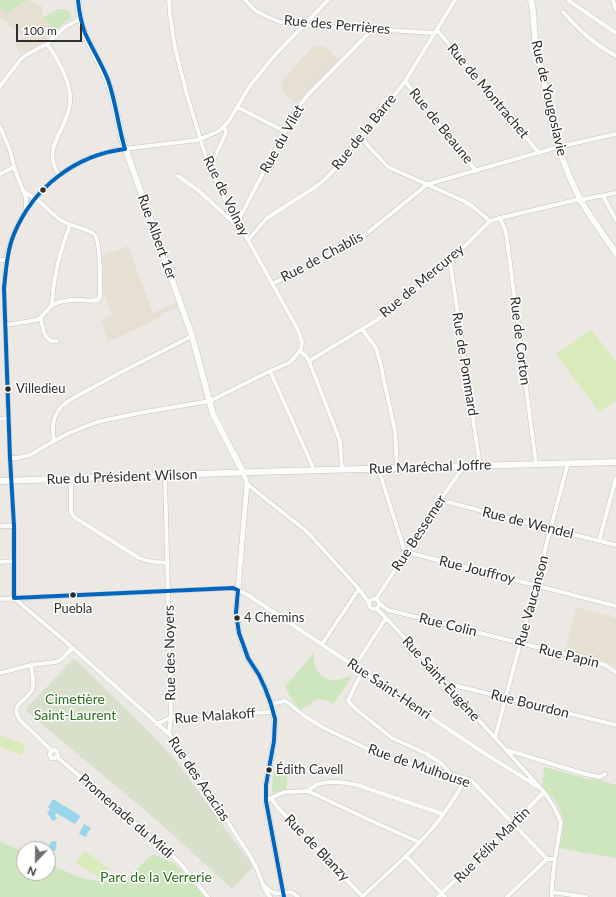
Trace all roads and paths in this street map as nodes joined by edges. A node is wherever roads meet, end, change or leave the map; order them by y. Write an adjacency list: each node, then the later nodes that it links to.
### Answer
1 (78, 0): 11 (main road, Rue Albert 1er)
2 (169, 0): 26 (street, Rue de Volnay)
3 (245, 0): 12 (street, Rue des Perrières)
4 (328, 0): 12 (street)
5 (455, 0): 14 (street, Rue de la Barre)
6 (531, 0): 27 (main road, Rue de Yougoslavie)
7 (568, 0): 15 (street)
8 (613, 0): 9 (street)
9 (616, 10)
10 (563, 12): 17 (street)
11 (80, 19): 16 (street); 28 (main road, Rue Albert 1er)
12 (304, 25): 13 (street, Rue des Perrières); 20 (street)
13 (370, 29): 14 (street, Rue des Perrières); 23 (street, Rue du Vilet)
14 (436, 32): 18 (street, Rue de la Barre); 29 (street, Rue de Montrachet)
15 (616, 33)
16 (47, 44): 19 (street); 34 (street)
17 (616, 56)
18 (405, 81): 25 (street, Rue de la Barre); 32 (street, Rue de Beaune)
19 (0, 87)
20 (237, 108): 21 (street); 23 (street)
21 (224, 126): 26 (street); 31 (street)
22 (0, 127): 30 (street)
23 (284, 131): 46 (street, Rue du Vilet)
24 (616, 134): 27 (street)
25 (360, 137): 36 (street); 48 (street, Rue de la Barre)
26 (200, 139): 28 (street); 31 (street, Rue de Volnay)
27 (558, 147): 29 (street); 41 (main road, Rue de Yougoslavie)
28 (125, 149): 34 (street); 60 (main road, Rue Albert 1er)
29 (539, 153): 32 (street)
30 (14, 167): 33 (street); 37 (street)
31 (209, 167): 46 (street, Rue de Volnay)
32 (476, 170): 36 (street)
33 (0, 174)
34 (59, 175): 40 (street)
35 (178, 176): 46 (street)
36 (428, 184): 45 (street); 53 (street, Rue de Chablis)
37 (23, 190): 40 (street); 42 (street)
38 (616, 193): 39 (street)
39 (603, 196): 41 (street); 44 (street)
40 (35, 199): 42 (street); 47 (street)
41 (581, 200): 43 (street); 49 (main road, Rue de Yougoslavie)
42 (26, 210): 51 (street)
43 (500, 218): 45 (street); 72 (street, Rue de Corton)
44 (616, 220)
45 (490, 221): 52 (street, Rue de Mercurey)
46 (237, 223): 48 (street, Rue de Volnay)
47 (70, 225): 54 (street); 54 (street)
48 (248, 240): 53 (street, Rue de Volnay)
49 (616, 253)
50 (0, 260): 51 (street)
51 (6, 260): 56 (street)
52 (450, 261): 59 (street, Rue de Mercurey); 73 (street, Rue de Pommard)
53 (272, 284): 62 (street, Rue de Volnay)
54 (52, 305): 57 (street)
55 (0, 317): 56 (street)
56 (5, 318): 58 (street)
57 (41, 318): 58 (street); 61 (street)
58 (6, 325): 66 (street)
59 (362, 329): 63 (street, Rue de Mercurey); 75 (street)
60 (192, 336): 65 (main road, Rue Albert 1er); 68 (street)
61 (57, 341)
62 (299, 352): 63 (street); 64 (street)
63 (309, 361): 77 (street)
64 (270, 371): 65 (street); 78 (street)
65 (210, 402): 68 (street); 79 (main road, Rue Albert 1er)
66 (9, 418): 67 (street); 69 (street)
67 (0, 419)
68 (54, 440): 69 (street)
69 (10, 458): 84 (street)
70 (616, 462): 71 (main road, Rue Maréchal Joffre)
71 (568, 463): 72 (main road, Rue Maréchal Joffre); 89 (street, Rue Vaucanson)
72 (536, 464): 73 (main road, Rue Maréchal Joffre)
73 (480, 466): 74 (main road, Rue Maréchal Joffre)
74 (462, 467): 75 (main road, Rue Maréchal Joffre); 86 (street, Rue Bessemer)
75 (397, 468): 76 (main road, Rue Maréchal Joffre)
76 (380, 469): 77 (main road, Rue Maréchal Joffre); 92 (street)
77 (342, 470): 78 (main road, Rue Maréchal Joffre)
78 (313, 471): 79 (main road, Rue Maréchal Joffre)
79 (243, 472): 80 (main road, Rue du Président Wilson); 85 (street)
80 (165, 475): 81 (main road, Rue du Président Wilson); 95 (street, Rue des Noyers)
81 (71, 478): 84 (main road, Rue du Président Wilson); 95 (street)
82 (616, 478): 90 (street)
83 (0, 481): 84 (main road, Rue du Président Wilson)
84 (11, 481): 88 (street)
85 (246, 484): 97 (street); 98 (street)
86 (441, 499): 89 (street, Rue de Wendel); 92 (street, Rue Bessemer)
87 (0, 526): 88 (street)
88 (14, 526): 93 (street)
89 (551, 529): 90 (street, Rue de Wendel); 96 (street, Rue Vaucanson)
90 (599, 541): 91 (street, Rue de Wendel)
91 (616, 545)
92 (407, 551): 96 (street, Rue Jouffroy); 102 (street, Rue Bessemer)
93 (14, 561): 94 (street); 100 (street)
94 (0, 562)
95 (168, 562): 99 (street, Rue des Noyers)
96 (536, 585): 104 (street, Rue Jouffroy); 108 (street, Rue Vaucanson)
97 (359, 589): 103 (street); 107 (street)
98 (238, 590): 99 (street); 107 (street, Rue Saint-Henri); 117 (street)
99 (169, 591): 100 (street); 119 (street, Rue des Noyers)
100 (14, 598): 101 (street); 109 (street, Rue des Acacias)
101 (0, 599)
102 (377, 601): 103 (street); 105 (street); 108 (street, Rue Colin)
103 (370, 602): 105 (street)
104 (616, 606)
105 (376, 609): 106 (street, Rue Saint-Eugène)
106 (386, 618): 111 (street); 115 (street, Rue Saint-Eugène)
107 (322, 644): 111 (street, Rue Saint-Henri)
108 (520, 644): 113 (street, Rue Papin); 116 (street, Rue Vaucanson)
109 (73, 648): 110 (street); 120 (street, Rue des Acacias)
110 (31, 665): 114 (street); 142 (street, Promenade du Midi)
111 (355, 666): 112 (street, Rue Saint-Henri)
112 (364, 672): 126 (street); 128 (street, Rue Saint-Henri)
113 (616, 672)
114 (0, 673)
115 (444, 683): 116 (street, Rue Bourdon); 123 (street, Rue Saint-Eugène)
116 (505, 698): 121 (street, Rue Bourdon); 123 (street, Rue Vaucanson)
117 (271, 704): 118 (street); 126 (street, Rue de Mulhouse)
118 (274, 712): 119 (street, Rue Malakoff); 131 (street)
119 (171, 717): 120 (street, Rue Malakoff); 122 (street, Rue des Noyers)
120 (157, 724): 122 (street, Rue des Acacias)
121 (616, 725)
122 (169, 734): 138 (street, Rue des Acacias)
123 (495, 738): 124 (street, Rue Saint-Eugène)
124 (505, 750): 125 (street); 128 (street, Rue Saint-Eugène)
125 (605, 774)
126 (451, 775): 127 (street, Rue de Mulhouse)
127 (466, 779): 132 (street); 133 (street, Rue de Mulhouse)
128 (540, 788): 130 (street, Rue Saint-Eugène)
129 (308, 791): 131 (street); 132 (street); 134 (street)
130 (544, 792): 133 (street, Rue Félix Martin); 136 (street, Rue Saint-Eugène)
131 (269, 800): 140 (street); 145 (street, Rue de Blanzy)
132 (443, 814): 134 (street)
133 (513, 824): 137 (street, Rue de Mulhouse); 141 (street, Rue Félix Martin)
134 (419, 842): 135 (street)
135 (406, 856): 141 (street); 145 (street)
136 (555, 859): 137 (street); 139 (street, Rue Saint-Eugène)
137 (547, 860): 146 (street)
138 (263, 885): 140 (street); 143 (street, Rue des Acacias)
139 (552, 892): 147 (street, Rue Saint-Eugène); 148 (street)
140 (283, 895): 144 (street)
141 (442, 896)
142 (208, 897)
143 (270, 897)
144 (298, 897)
145 (363, 897)
146 (508, 897)
147 (552, 897)
148 (586, 897)

